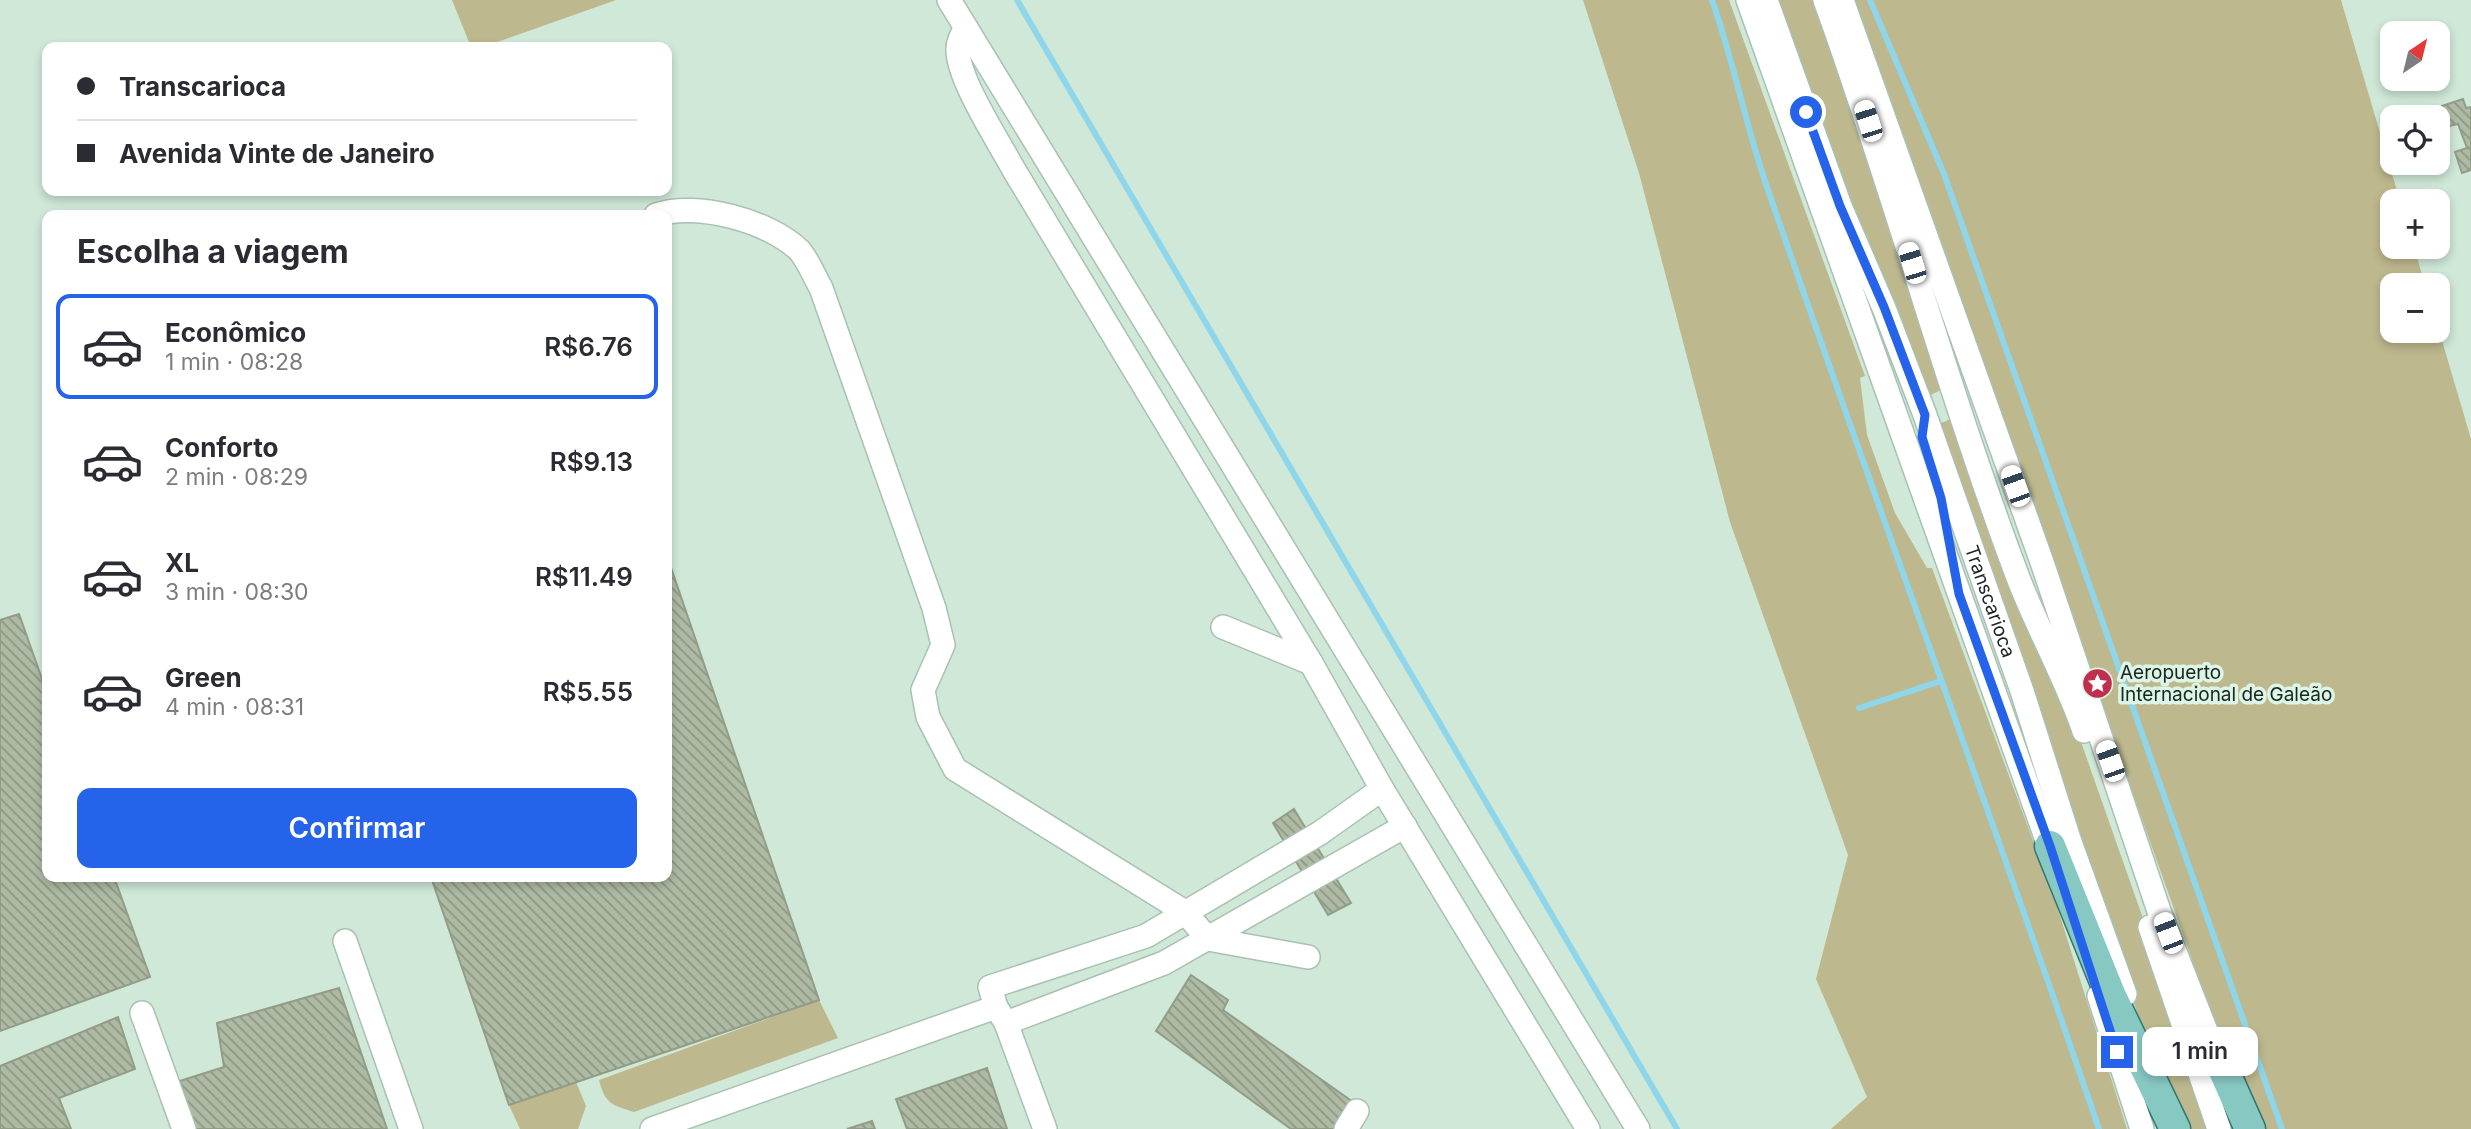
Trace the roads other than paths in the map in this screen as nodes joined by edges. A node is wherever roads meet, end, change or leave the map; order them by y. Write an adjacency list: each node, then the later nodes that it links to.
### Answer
1 (948, 0): 6 (street)
2 (1748, 0): 11 (street)
3 (1766, 0): 9 (street, Transcarioca)
4 (1825, 0): 8 (street, Transcarioca)
5 (1847, 6): 10 (street)
6 (966, 28): 13 (street); 34 (street)
7 (672, 212): 21 (street)
8 (1958, 404): 9 (street); 10 (street); 36 (street, Transcarioca)
9 (1925, 415): 11 (street); 28 (street, Transcarioca)
10 (2043, 565): 27 (street)
11 (1959, 594): 17 (street)
12 (1223, 627): 13 (street)
13 (1311, 663): 14 (street)
14 (1382, 789): 15 (street); 16 (street)
15 (1335, 822): 18 (street); 19 (street)
16 (1405, 827): 18 (street); 33 (street)
17 (2050, 846): 28 (main road); 35 (street)
18 (1356, 855): 20 (street)
19 (1262, 867): 20 (street); 21 (street)
20 (1280, 898): 22 (street)
21 (1185, 912): 22 (street); 25 (street)
22 (1208, 939): 24 (street); 25 (street)
23 (345, 941): 30 (street)
24 (1308, 957)
25 (997, 1006): 31 (street); 32 (street)
26 (142, 1013): 29 (street)
27 (2212, 1044): 37 (street); 38 (main road)
28 (2174, 1127)
29 (184, 1129)
30 (411, 1129)
31 (652, 1129)
32 (1045, 1129)
33 (1588, 1129)
34 (1638, 1129)
35 (2143, 1129)
36 (2218, 1129)
37 (2241, 1129)
38 (2250, 1129)

